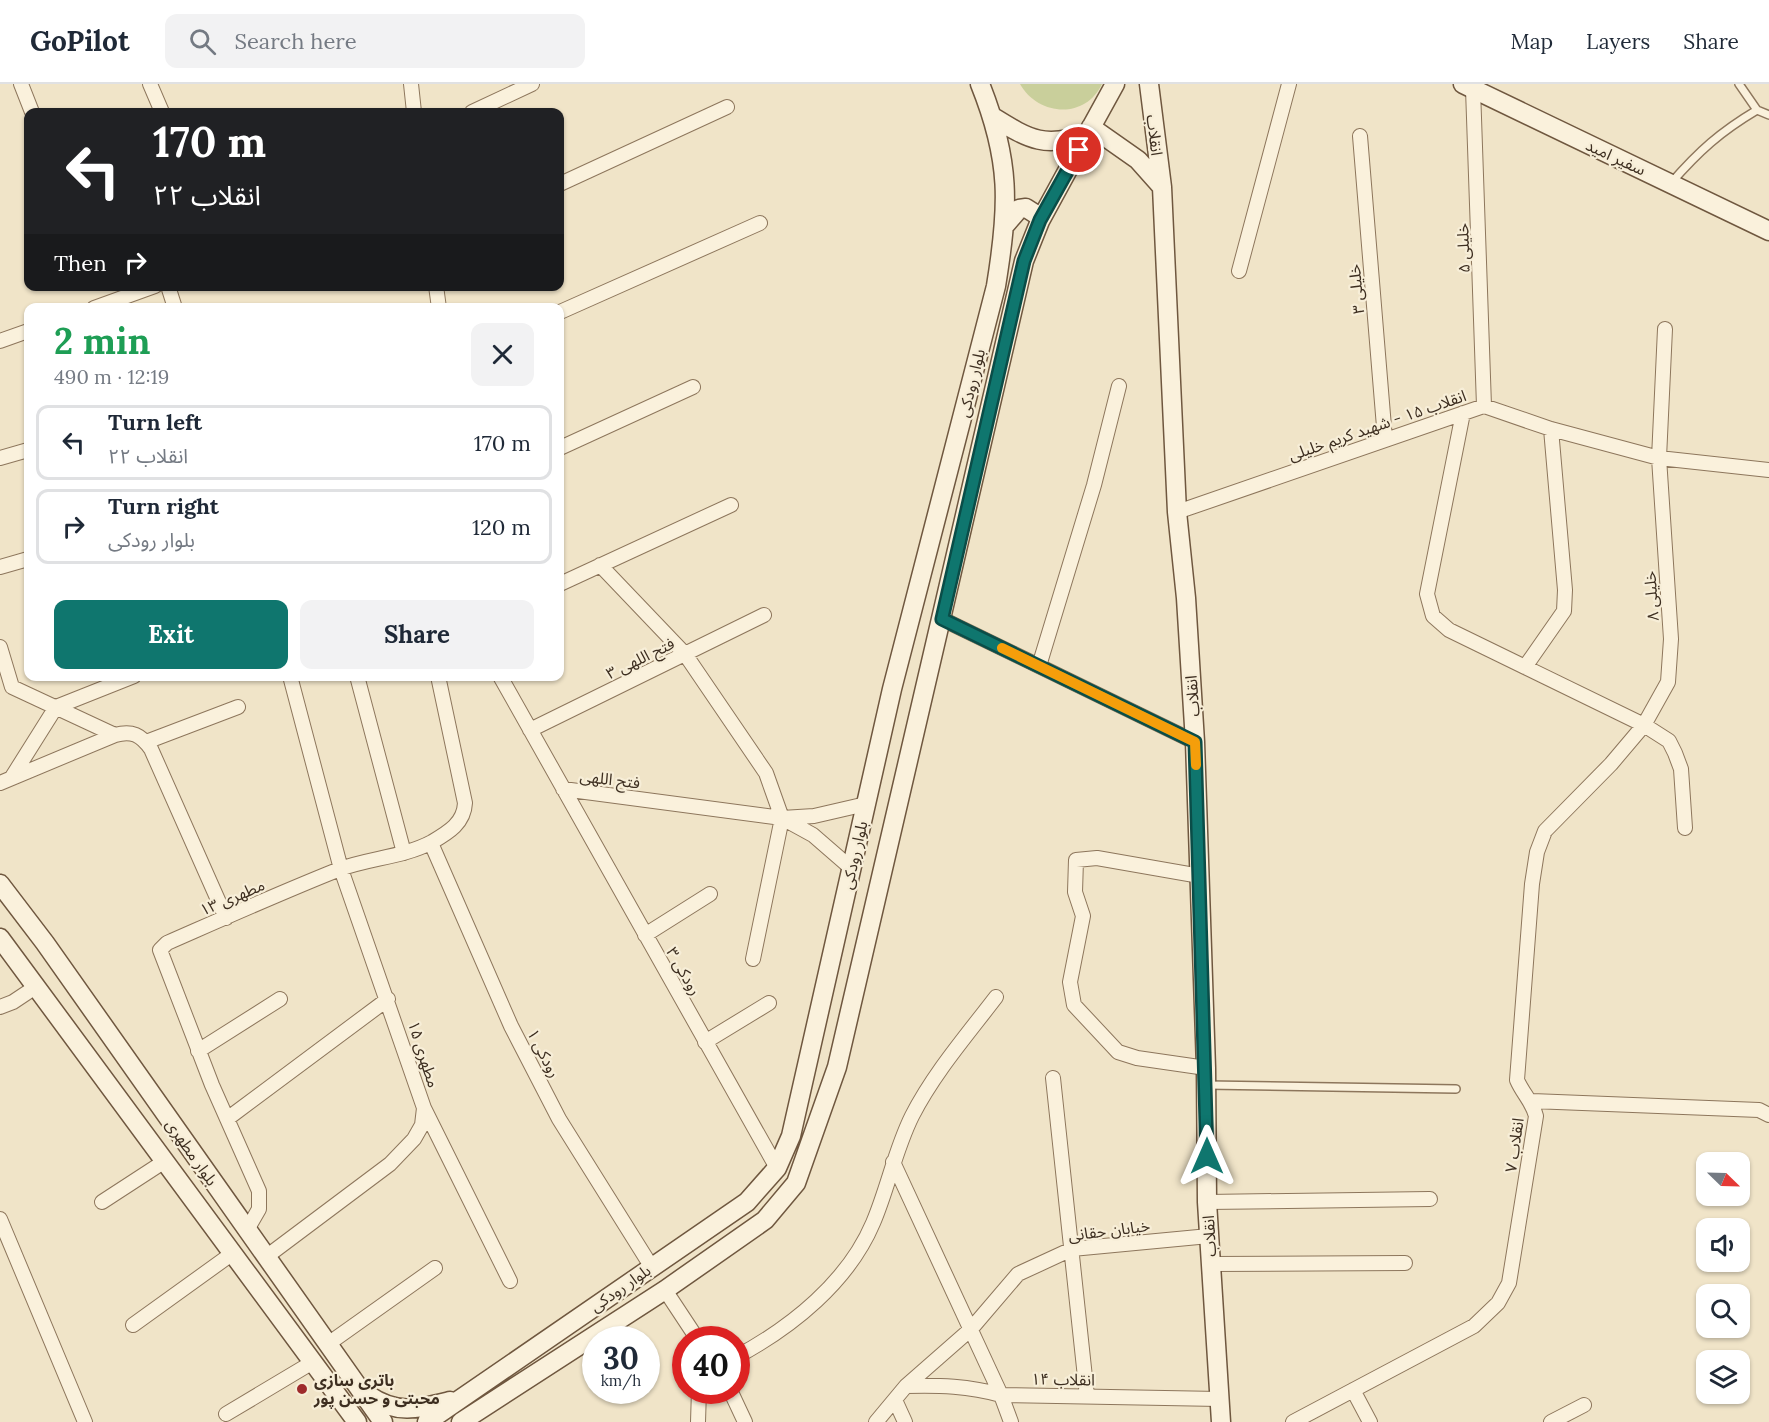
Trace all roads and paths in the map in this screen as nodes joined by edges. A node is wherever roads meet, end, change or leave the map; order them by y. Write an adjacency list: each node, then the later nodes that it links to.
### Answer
1 (21, 84): 12 (street)
2 (150, 84): 13 (street)
3 (411, 84): 14 (street)
4 (532, 84): 15 (street)
5 (980, 84): 18 (main road, بلوار رودکی)
6 (1115, 84): 19 (main road, بلوار رودکی)
7 (1149, 84): 23 (main road, انقلاب)
8 (1289, 84): 28 (street)
9 (1739, 84): 16 (lane)
10 (1468, 86): 22 (main road, سفیر امید); 37 (street, خلیلی ۵)
11 (727, 107): 21 (street)
12 (30, 108)
13 (160, 108)
14 (414, 108)
15 (481, 108)
16 (1757, 110): 17 (lane); 22 (lane)
17 (1769, 115)
18 (993, 117): 19 (main road); 26 (main road, بلوار رودکی)
19 (1090, 130): 23 (main road, انقلاب); 24 (main road, بلوار رودکی)
20 (1360, 136): 40 (street, خلیلی ۳)
21 (564, 182)
22 (1671, 183): 27 (main road, سفیر امید)
23 (1162, 187): 47 (main road, انقلاب)
24 (1040, 220): 26 (main road); 53 (main road, بلوار رودکی)
25 (760, 223): 31 (street)
26 (1006, 224): 72 (main road, بلوار رودکی)
27 (1769, 231)
28 (1239, 271)
29 (140, 291): 30 (street)
30 (108, 303)
31 (564, 310)
32 (1665, 329): 44 (street, خلیلی ۸)
33 (24, 332): 34 (street)
34 (0, 340)
35 (1119, 386): 56 (street)
36 (693, 387): 41 (street)
37 (1484, 406): 38 (street, انقلاب ۱۵ - شهید کریم خلیلی); 39 (street, انقلاب ۱۵ - شهید کریم خلیلی)
38 (1463, 413): 40 (street, انقلاب ۱۵ - شهید کریم خلیلی); 57 (street)
39 (1551, 429): 44 (street, انقلاب ۱۵ - شهید کریم خلیلی); 57 (street)
40 (1385, 439): 47 (street, انقلاب ۱۵ - شهید کریم خلیلی)
41 (564, 446)
42 (24, 451): 43 (street)
43 (0, 458)
44 (1659, 458): 45 (street, انقلاب ۱۵ - شهید کریم خلیلی); 65 (street, خلیلی ۸)
45 (1769, 470)
46 (731, 505): 49 (street)
47 (1177, 512): 69 (main road, انقلاب)
48 (24, 560): 50 (street)
49 (600, 565): 51 (street); 55 (street)
50 (0, 567)
51 (564, 582)
52 (764, 615): 55 (street, فتح اللهی ۳)
53 (942, 619): 56 (street); 118 (main road, بلوار رودکی)
54 (0, 647): 63 (street)
55 (685, 654): 66 (street, فتح اللهی ۳); 73 (street)
56 (1039, 666): 69 (street)
57 (1525, 667): 65 (street)
58 (121, 681): 63 (street)
59 (291, 681): 78 (street, مطهری ۱۵)
60 (358, 681): 76 (street)
61 (439, 681): 75 (street, مطهری ۱۳)
62 (503, 681): 66 (street, فتح اللهی)
63 (56, 707): 67 (street); 70 (street)
64 (238, 707): 68 (street)
65 (1644, 725): 74 (street); 97 (street, انقلاب ۷)
66 (530, 730): 71 (street, فتح اللهی)
67 (115, 735): 68 (street); 70 (street)
68 (143, 739): 82 (street)
69 (1195, 742): 79 (main road, انقلاب)
70 (6, 780)
71 (563, 789): 73 (street, فتح اللهی); 83 (street, رودکی ۳)
72 (866, 804): 73 (street); 77 (main road, بلوار رودکی)
73 (782, 818): 77 (street); 85 (street)
74 (1685, 828)
75 (430, 843): 76 (street, مطهری ۱۳); 115 (street, رودکی ۱)
76 (404, 853): 78 (street, مطهری ۱۳)
77 (851, 868): 103 (main road, بلوار رودکی)
78 (341, 869): 82 (street, مطهری ۱۳); 89 (street, مطهری ۱۵)
79 (1200, 876): 94 (main road, انقلاب); 94 (street)
80 (0, 884): 108 (main road, بلوار مطهری)
81 (710, 894): 83 (street)
82 (226, 918): 93 (street, مطهری ۱۳)
83 (645, 935): 92 (street, رودکی ۳)
84 (0, 938): 86 (main road, بلوار مطهری)
85 (753, 959)
86 (37, 986): 91 (street); 101 (main road, بلوار مطهری)
87 (996, 997): 102 (street)
88 (280, 999): 93 (street)
89 (388, 999): 98 (street, مطهری ۱۵); 100 (street)
90 (769, 1003): 92 (street)
91 (0, 1007)
92 (705, 1042): 103 (street, رودکی ۳)
93 (198, 1051): 100 (street, مطهری ۱۳)
94 (1206, 1077): 96 (lane); 106 (main road, انقلاب)
95 (1053, 1078): 110 (street)
96 (1456, 1089)
97 (1532, 1101): 99 (street); 127 (street, انقلاب ۷)
98 (424, 1108): 112 (street, مطهری ۱۵); 117 (street)
99 (1769, 1114)
100 (227, 1119): 108 (street, مطهری ۱۳)
101 (165, 1161): 105 (street); 111 (main road, بلوار مطهری)
102 (893, 1162): 121 (street); 123 (street)
103 (777, 1168): 115 (main road, بلوار رودکی)
104 (1430, 1199): 106 (street)
105 (102, 1202)
106 (1207, 1202): 109 (main road, انقلاب)
107 (0, 1220): 138 (street)
108 (247, 1230): 112 (main road, بلوار مطهری)
109 (1209, 1236): 110 (street, خیابان حقانی); 114 (main road, انقلاب)
110 (1072, 1249): 121 (street, خیابان حقانی); 129 (street)
111 (233, 1253): 119 (street); 124 (main road, بلوار مطهری)
112 (266, 1257): 122 (main road, بلوار مطهری)
113 (1405, 1263): 114 (street)
114 (1211, 1264): 131 (main road, انقلاب)
115 (651, 1266): 130 (main road, بلوار رودکی)
116 (435, 1268): 122 (street)
117 (510, 1281)
118 (665, 1290): 120 (street); 142 (main road, بلوار رودکی)
119 (133, 1325)
120 (689, 1326)
121 (970, 1329): 126 (street, خیابان حقانی); 128 (street)
122 (328, 1344): 125 (main road, بلوار مطهری)
123 (750, 1348)
124 (313, 1362): 136 (main road, بلوار مطهری); 137 (street)
125 (357, 1384): 130 (main road); 136 (main road); 140 (main road, بلوار مطهری)
126 (906, 1386): 128 (street, انقلاب ۱۴); 132 (street, خیابان حقانی)
127 (1353, 1390): 149 (street, انقلاب ۷); 150 (street)
128 (1001, 1395): 129 (street, انقلاب ۱۴); 147 (street)
129 (1087, 1396): 131 (street, انقلاب ۱۴)
130 (461, 1398): 141 (main road, بلوار رودکی)
131 (1219, 1399): 148 (main road, انقلاب)
132 (895, 1400): 145 (street, خیابان حقانی); 146 (street)
133 (699, 1404): 143 (street)
134 (737, 1404): 144 (street)
135 (1584, 1405): 151 (street)
136 (342, 1406): 139 (main road, بلوار مطهری)
137 (225, 1414)
138 (85, 1422)
139 (357, 1422)
140 (383, 1422)
141 (427, 1422)
142 (462, 1422)
143 (698, 1422)
144 (745, 1422)
145 (876, 1422)
146 (905, 1422)
147 (1011, 1422)
148 (1221, 1422)
149 (1293, 1422)
150 (1370, 1422)
151 (1551, 1422)

